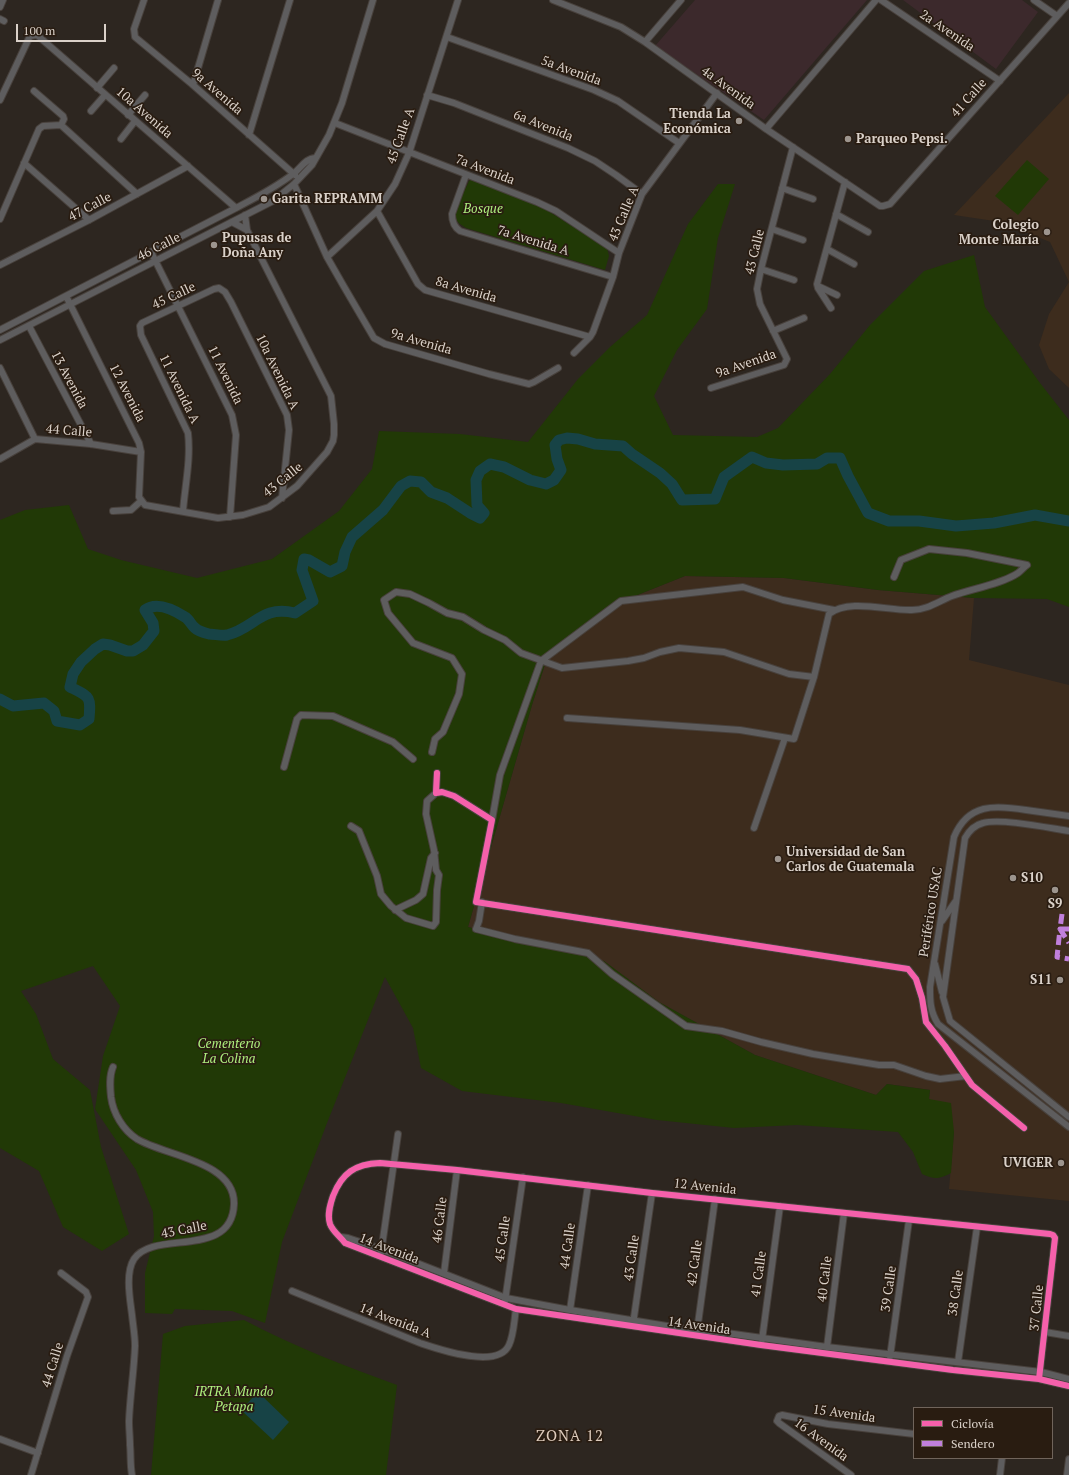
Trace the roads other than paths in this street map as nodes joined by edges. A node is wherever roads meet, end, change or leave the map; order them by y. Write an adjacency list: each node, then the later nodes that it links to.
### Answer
1 (4, 0): 13 (street)
2 (144, 0): 19 (street, 9a Avenida)
3 (218, 0): 19 (street)
4 (290, 0): 33 (street)
5 (373, 0): 30 (street, 46 Calle)
6 (458, 0): 15 (street, 45 Calle A)
7 (553, 0): 16 (street, 4a Avenida)
8 (681, 0): 16 (street)
9 (876, 0): 32 (street)
10 (881, 0): 18 (street, 2a Avenida)
11 (1034, 0): 14 (street)
12 (1069, 3): 14 (street, 41 Calle)
13 (0, 6)
14 (1057, 16): 18 (street, 41 Calle)
15 (446, 37): 25 (street, 45 Calle A); 35 (street, 5a Avenida)
16 (645, 42): 22 (street, 4a Avenida)
17 (114, 68): 20 (street)
18 (1000, 81): 50 (street, 41 Calle)
19 (193, 85): 33 (street, 9a Avenida)
20 (97, 88): 23 (street, 10a Avenida); 26 (street, 10a Avenida)
21 (34, 92): 31 (street)
22 (717, 93): 32 (street, 4a Avenida); 35 (street, 43 Calle A)
23 (105, 95): 27 (street); 28 (street, 10a Avenida)
24 (145, 95): 28 (street)
25 (427, 95): 37 (street, 45 Calle A); 48 (street, 6a Avenida)
26 (0, 100)
27 (91, 111)
28 (128, 115): 29 (street, 10a Avenida)
29 (135, 121): 34 (street); 40 (street, 10a Avenida)
30 (334, 123): 37 (street, 7a Avenida); 38 (street, 46 Calle)
31 (60, 125): 39 (street); 47 (street)
32 (766, 128): 36 (street, 4a Avenida)
33 (249, 135): 41 (street, 9a Avenida)
34 (120, 139)
35 (679, 143): 48 (street, 43 Calle A)
36 (793, 147): 44 (street, 4a Avenida); 46 (street, 43 Calle)
37 (409, 153): 43 (street, 7a Avenida); 52 (street, 45 Calle A)
38 (315, 158): 41 (street, 46 Calle); 42 (street, 46 Calle)
39 (24, 163): 55 (street); 56 (street)
40 (188, 166): 47 (street, 47 Calle); 51 (street, 10a Avenida)
41 (293, 174): 42 (street); 51 (street, 46 Calle)
42 (302, 175): 45 (street, 46 Calle)
43 (466, 175): 64 (street, 7a Avenida); 70 (street, 7a Avenida A)
44 (845, 182): 50 (street, 4a Avenida); 53 (street)
45 (294, 184): 54 (street, 46 Calle); 65 (street, 9a Avenida)
46 (782, 188): 49 (street); 58 (street, 43 Calle)
47 (137, 194): 56 (street, 47 Calle)
48 (642, 194): 64 (street, 43 Calle A)
49 (813, 199)
50 (883, 206)
51 (236, 208): 63 (street, 46 Calle)
52 (377, 211): 65 (street, 45 Calle A); 84 (street, 8a Avenida)
53 (836, 214): 60 (street); 62 (street)
54 (245, 215): 57 (street, 46 Calle); 59 (street)
55 (0, 220)
56 (90, 220): 68 (street, 47 Calle)
57 (232, 222): 59 (street); 66 (street, 46 Calle)
58 (772, 228): 61 (street); 69 (street, 43 Calle)
59 (247, 230): 95 (street, 43 Calle)
60 (868, 232)
61 (803, 240)
62 (827, 249): 67 (street); 72 (street)
63 (152, 252): 66 (street, 11 Avenida); 75 (street, 46 Calle)
64 (620, 253): 70 (street, 43 Calle A)
65 (327, 256): 89 (street, 9a Avenida)
66 (156, 261): 76 (street, 46 Calle); 77 (street, 11 Avenida)
67 (854, 264)
68 (0, 265)
69 (761, 269): 71 (street); 83 (street, 43 Calle)
70 (613, 277): 84 (street, 43 Calle A)
71 (794, 280)
72 (818, 286): 74 (street); 78 (street)
73 (219, 288): 77 (street, 45 Calle); 95 (street, 10a Avenida A)
74 (837, 295)
75 (66, 296): 76 (street, 12 Avenida); 82 (street, 46 Calle)
76 (70, 305): 80 (street, 46 Calle); 93 (street, 12 Avenida)
77 (178, 306): 81 (street, 45 Calle); 99 (street, 11 Avenida)
78 (831, 308)
79 (804, 318): 83 (street)
80 (29, 326): 85 (street, 46 Calle); 92 (street, 13 Avenida)
81 (140, 326): 98 (street, 11 Avenida A)
82 (0, 330)
83 (773, 330): 87 (street, 43 Calle)
84 (590, 336): 86 (street, 43 Calle A)
85 (0, 340)
86 (574, 353)
87 (787, 359): 90 (street, 9a Avenida)
88 (0, 368): 91 (street)
89 (558, 368)
90 (711, 388)
91 (36, 439): 92 (street, 44 Calle); 94 (street, 44 Calle)
92 (91, 444): 93 (street, 44 Calle)
93 (141, 452): 96 (street, 12 Avenida)
94 (0, 459)
95 (282, 498): 99 (street, 43 Calle)
96 (143, 503): 97 (street); 98 (street, 43 Calle)
97 (113, 511)
98 (182, 511): 99 (street, 43 Calle)
99 (230, 517)
100 (894, 577): 101 (street)
101 (834, 610): 102 (street); 103 (street)
102 (541, 661): 103 (street); 106 (street); 112 (street)
103 (814, 677): 105 (street)
104 (568, 718): 105 (street)
105 (785, 738): 114 (street)
106 (432, 752)
107 (413, 759): 108 (street)
108 (284, 767)
109 (437, 773): 110 (street)
110 (436, 793): 112 (street); 116 (street)
111 (1069, 816): 120 (street, Periférico USAC)
112 (492, 820): 118 (street)
113 (351, 826): 119 (street)
114 (754, 828)
115 (1069, 831): 117 (street, Periférico USAC)
116 (434, 853): 119 (street); 119 (street)
117 (956, 898): 120 (street); 122 (street, Periférico USAC)
118 (482, 902): 124 (street); 124 (street)
119 (395, 910)
120 (940, 924): 121 (street, Periférico USAC)
121 (935, 961): 122 (street); 126 (street, Periférico USAC)
122 (943, 997): 125 (street, Periférico USAC)
123 (113, 1067): 172 (street, 43 Calle)
124 (966, 1076): 127 (street)
125 (1069, 1117)
126 (1069, 1127)
127 (1024, 1128)
128 (398, 1134): 129 (street)
129 (394, 1164): 130 (street, 12 Avenida); 139 (street, 12 Avenida); 141 (street)
130 (457, 1170): 131 (street, 12 Avenida); 144 (street, 46 Calle)
131 (523, 1177): 132 (street, 12 Avenida); 146 (street, 45 Calle)
132 (588, 1185): 133 (street, 12 Avenida); 149 (street, 44 Calle)
133 (652, 1192): 134 (street, 12 Avenida); 150 (street, 43 Calle)
134 (715, 1199): 135 (street, 12 Avenida); 152 (street, 42 Calle)
135 (780, 1206): 136 (street, 12 Avenida); 155 (street, 41 Calle)
136 (844, 1213): 137 (street, 12 Avenida); 157 (street, 40 Calle)
137 (909, 1220): 138 (street, 12 Avenida); 158 (street, 39 Calle)
138 (976, 1227): 140 (street, 12 Avenida); 160 (street, 38 Calle)
139 (341, 1237): 141 (street, 14 Avenida); 142 (street, 14 Avenida)
140 (1055, 1238): 153 (street, 37 Calle)
141 (381, 1249): 142 (street); 144 (street, 14 Avenida)
142 (380, 1257): 147 (street, 14 Avenida)
143 (61, 1273): 168 (street, 44 Calle)
144 (444, 1273): 146 (street, 14 Avenida)
145 (292, 1291): 148 (street, 14 Avenida A)
146 (506, 1298): 147 (street, 45 Calle); 149 (street, 14 Avenida)
147 (505, 1305): 148 (street, 14 Avenida)
148 (516, 1309): 151 (street, 14 Avenida)
149 (570, 1310): 150 (street, 14 Avenida)
150 (634, 1320): 151 (street, 43 Calle); 152 (street, 14 Avenida)
151 (633, 1327): 156 (street, 14 Avenida)
152 (696, 1331): 155 (street, 14 Avenida)
153 (1045, 1332): 154 (street); 161 (street, 37 Calle)
154 (1069, 1336)
155 (762, 1338): 156 (street, 41 Calle); 157 (street, 14 Avenida)
156 (761, 1346): 159 (street, 14 Avenida)
157 (827, 1346): 158 (street, 14 Avenida)
158 (891, 1354): 159 (street, 39 Calle); 160 (street, 14 Avenida)
159 (890, 1361): 162 (street, 14 Avenida)
160 (958, 1362): 161 (street, 14 Avenida)
161 (1041, 1372): 162 (street, 37 Calle); 163 (street, 14 Avenida)
162 (1039, 1379): 164 (street, 14 Avenida)
163 (1069, 1379)
164 (1069, 1386)
165 (779, 1423): 166 (street, 15 Avenida); 173 (street, 16 Avenida)
166 (913, 1434)
167 (0, 1439): 168 (street)
168 (38, 1453): 171 (street, 44 Calle)
169 (1002, 1459): 174 (street)
170 (1069, 1459): 175 (street)
171 (31, 1475)
172 (132, 1475)
173 (851, 1475)
174 (1000, 1475)
175 (1067, 1475)

